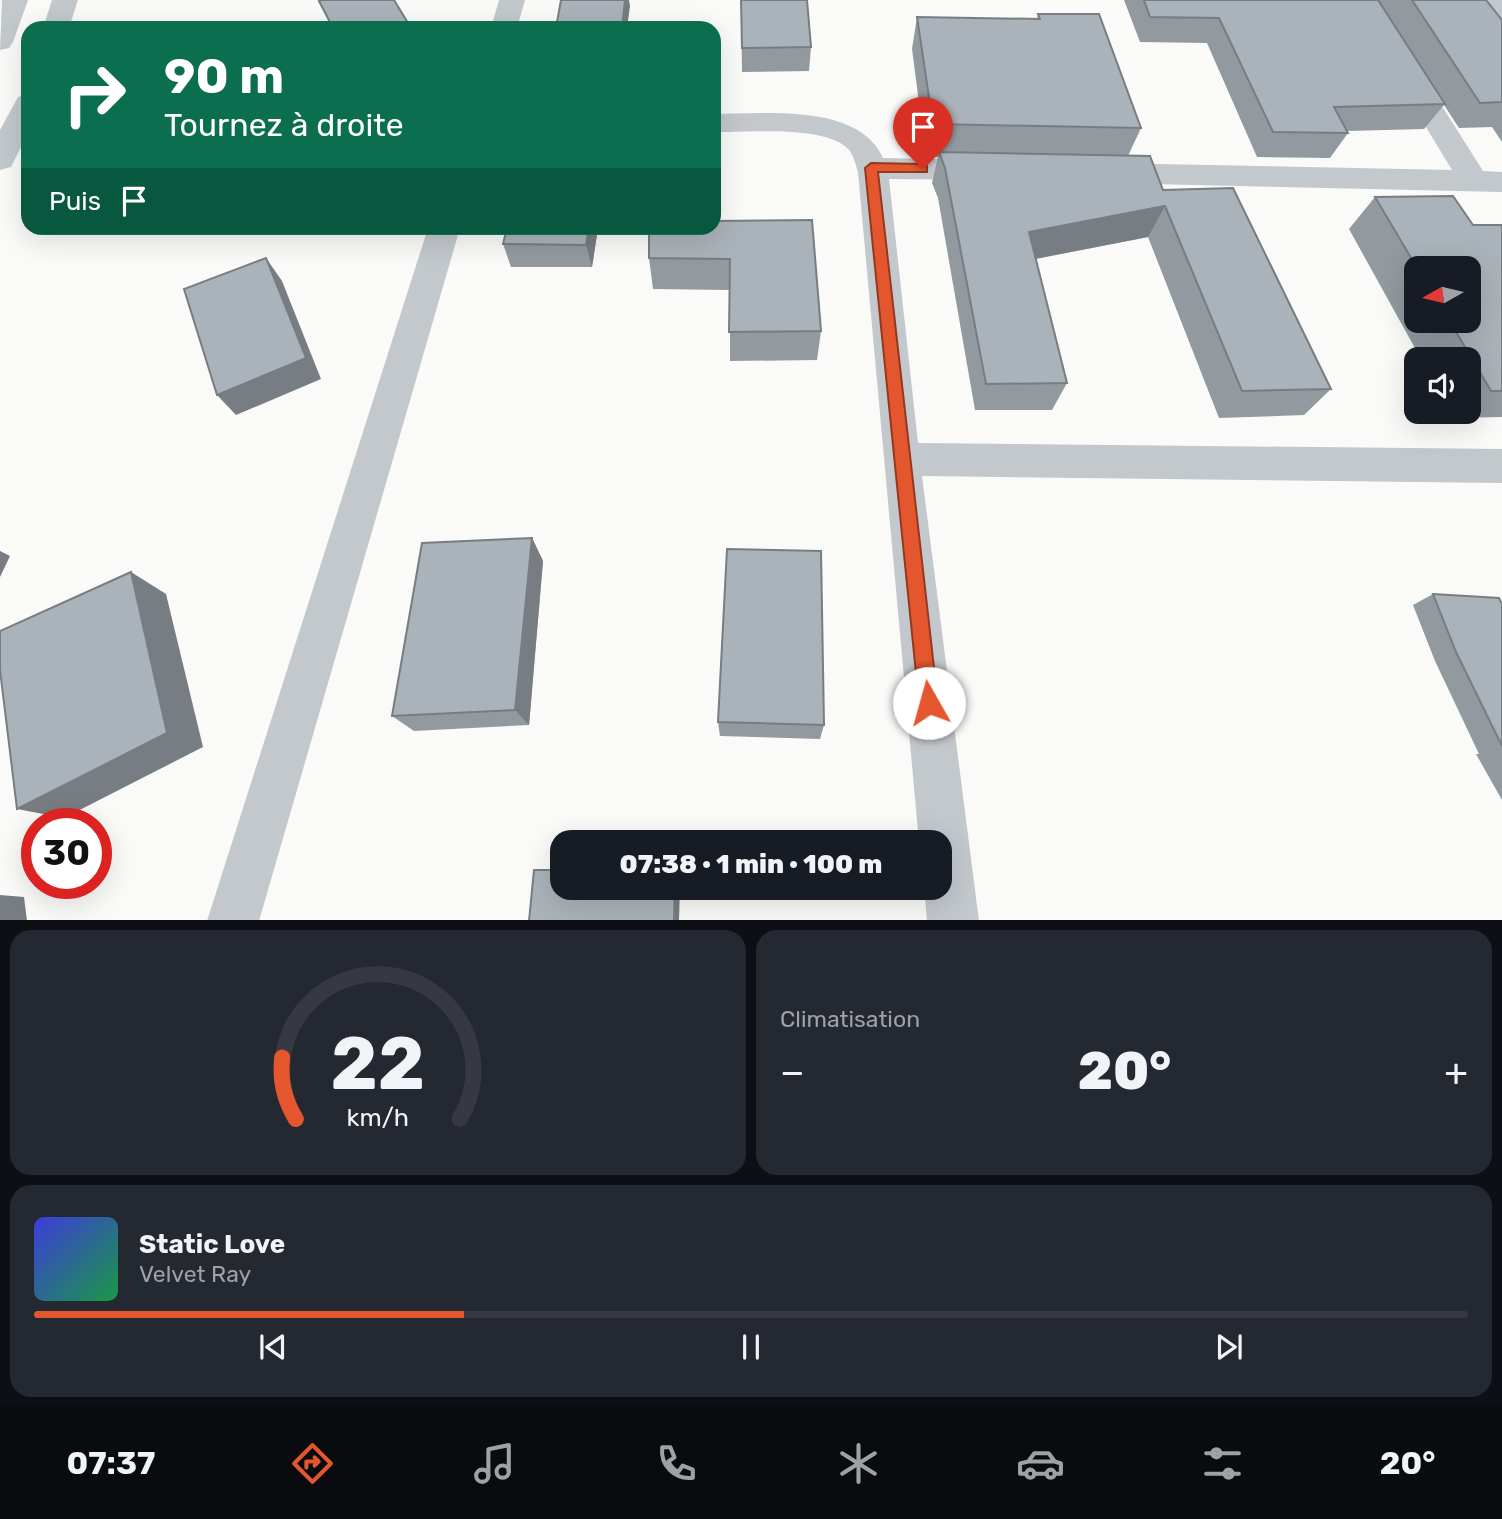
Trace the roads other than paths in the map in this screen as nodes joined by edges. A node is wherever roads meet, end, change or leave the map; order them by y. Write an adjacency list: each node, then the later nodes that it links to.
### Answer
1 (15, 0): 9 (street)
2 (65, 0): 7 (street)
3 (512, 0): 8 (street)
4 (1362, 0): 16 (street)
5 (1493, 0): 6 (street)
6 (1502, 11)
7 (58, 21)
8 (506, 21)
9 (0, 41)
10 (21, 117): 12 (street)
11 (721, 123): 13 (street)
12 (0, 160)
13 (871, 168): 14 (street); 18 (street)
14 (1021, 171)
15 (1076, 172): 16 (street)
16 (1488, 182)
17 (442, 235): 20 (street)
18 (901, 459): 19 (street); 21 (street)
19 (1502, 466)
20 (233, 920)
21 (953, 920)

